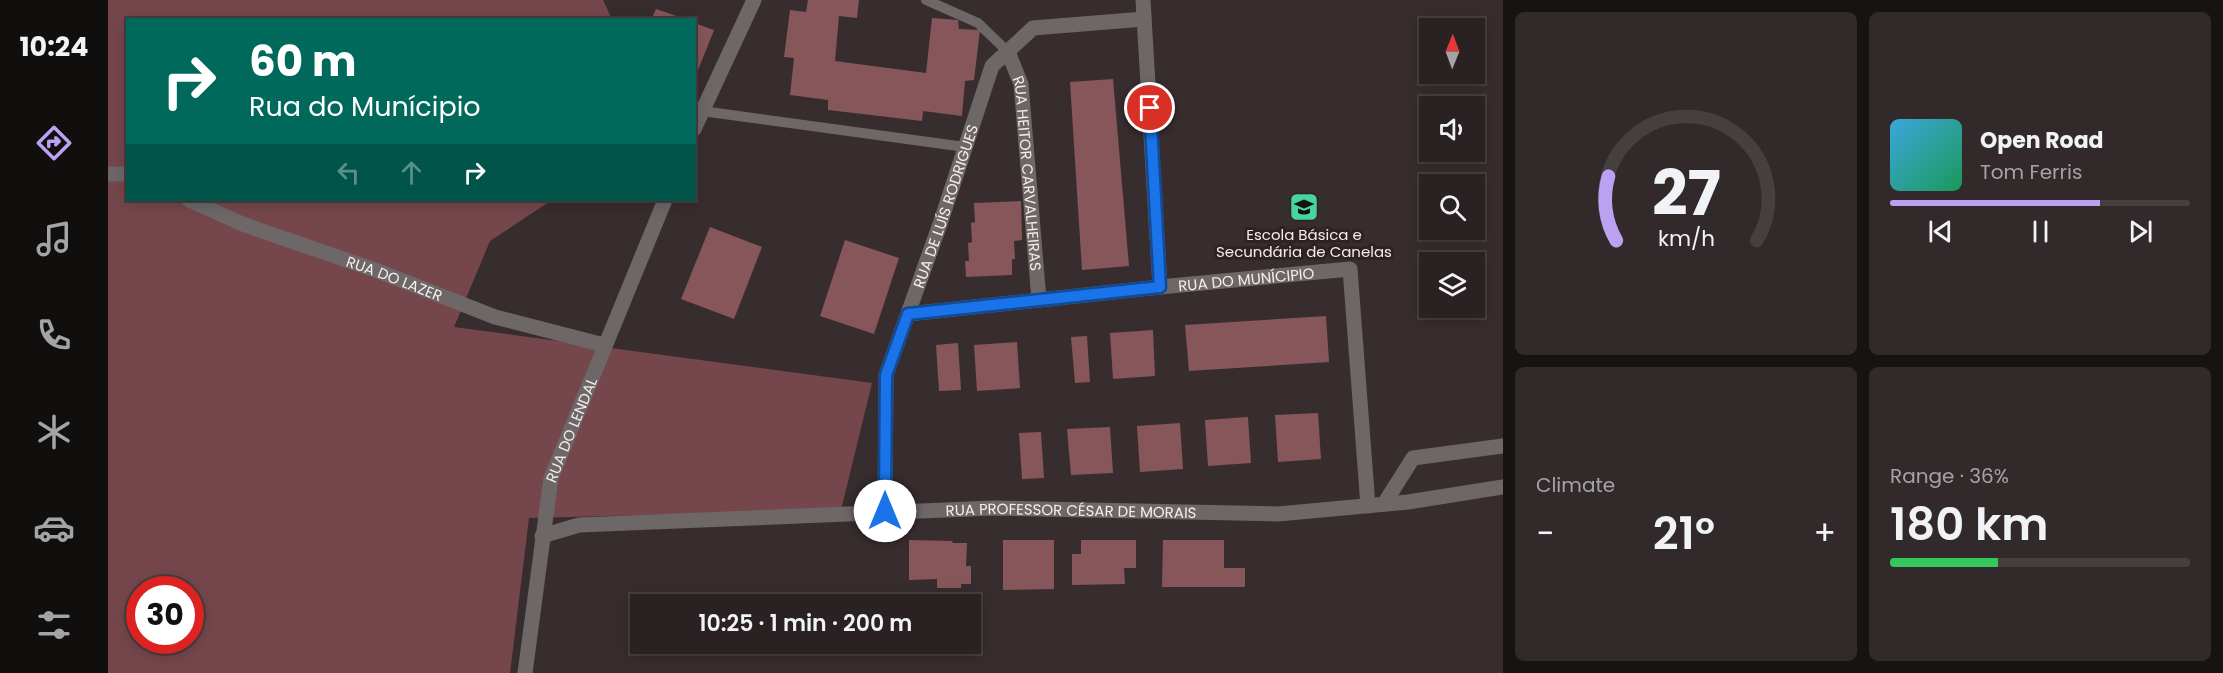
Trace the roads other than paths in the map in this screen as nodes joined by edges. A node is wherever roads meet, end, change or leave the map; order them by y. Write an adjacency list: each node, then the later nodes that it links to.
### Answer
1 (754, 0): 6 (street)
2 (926, 0): 5 (lane)
3 (1143, 0): 4 (street)
4 (1144, 19): 5 (street, RUA DE LUÍS RODRIGUES); 13 (street)
5 (1008, 51): 8 (street, RUA DE LUÍS RODRIGUES); 14 (street, RUA HEITOR CARVALHEIRAS)
6 (702, 111): 7 (street); 8 (lane)
7 (696, 124)
8 (965, 147): 15 (street, RUA DE LUÍS RODRIGUES)
9 (108, 174): 10 (street)
10 (126, 174)
11 (191, 201): 16 (street, RUA DO LAZER)
12 (665, 201): 16 (street, RUA DO LENDAL)
13 (1160, 287): 14 (street, RUA DO MUNÍCIPIO); 20 (street, RUA DO MUNÍCIPIO)
14 (1039, 300): 15 (street, RUA DO MUNÍCIPIO)
15 (908, 314): 21 (street, RUA DE LUÍS RODRIGUES)
16 (604, 345): 22 (street, RUA DO LENDAL)
17 (1503, 446): 19 (street)
18 (1503, 487): 19 (street, RUA PROFESSOR CÉSAR DE MORAIS)
19 (1384, 504): 20 (street, RUA PROFESSOR CÉSAR DE MORAIS)
20 (1368, 506): 21 (street, RUA PROFESSOR CÉSAR DE MORAIS)
21 (885, 511): 22 (street, RUA PROFESSOR CÉSAR DE MORAIS)
22 (542, 536): 23 (street, RUA DO LENDAL)
23 (525, 673)

